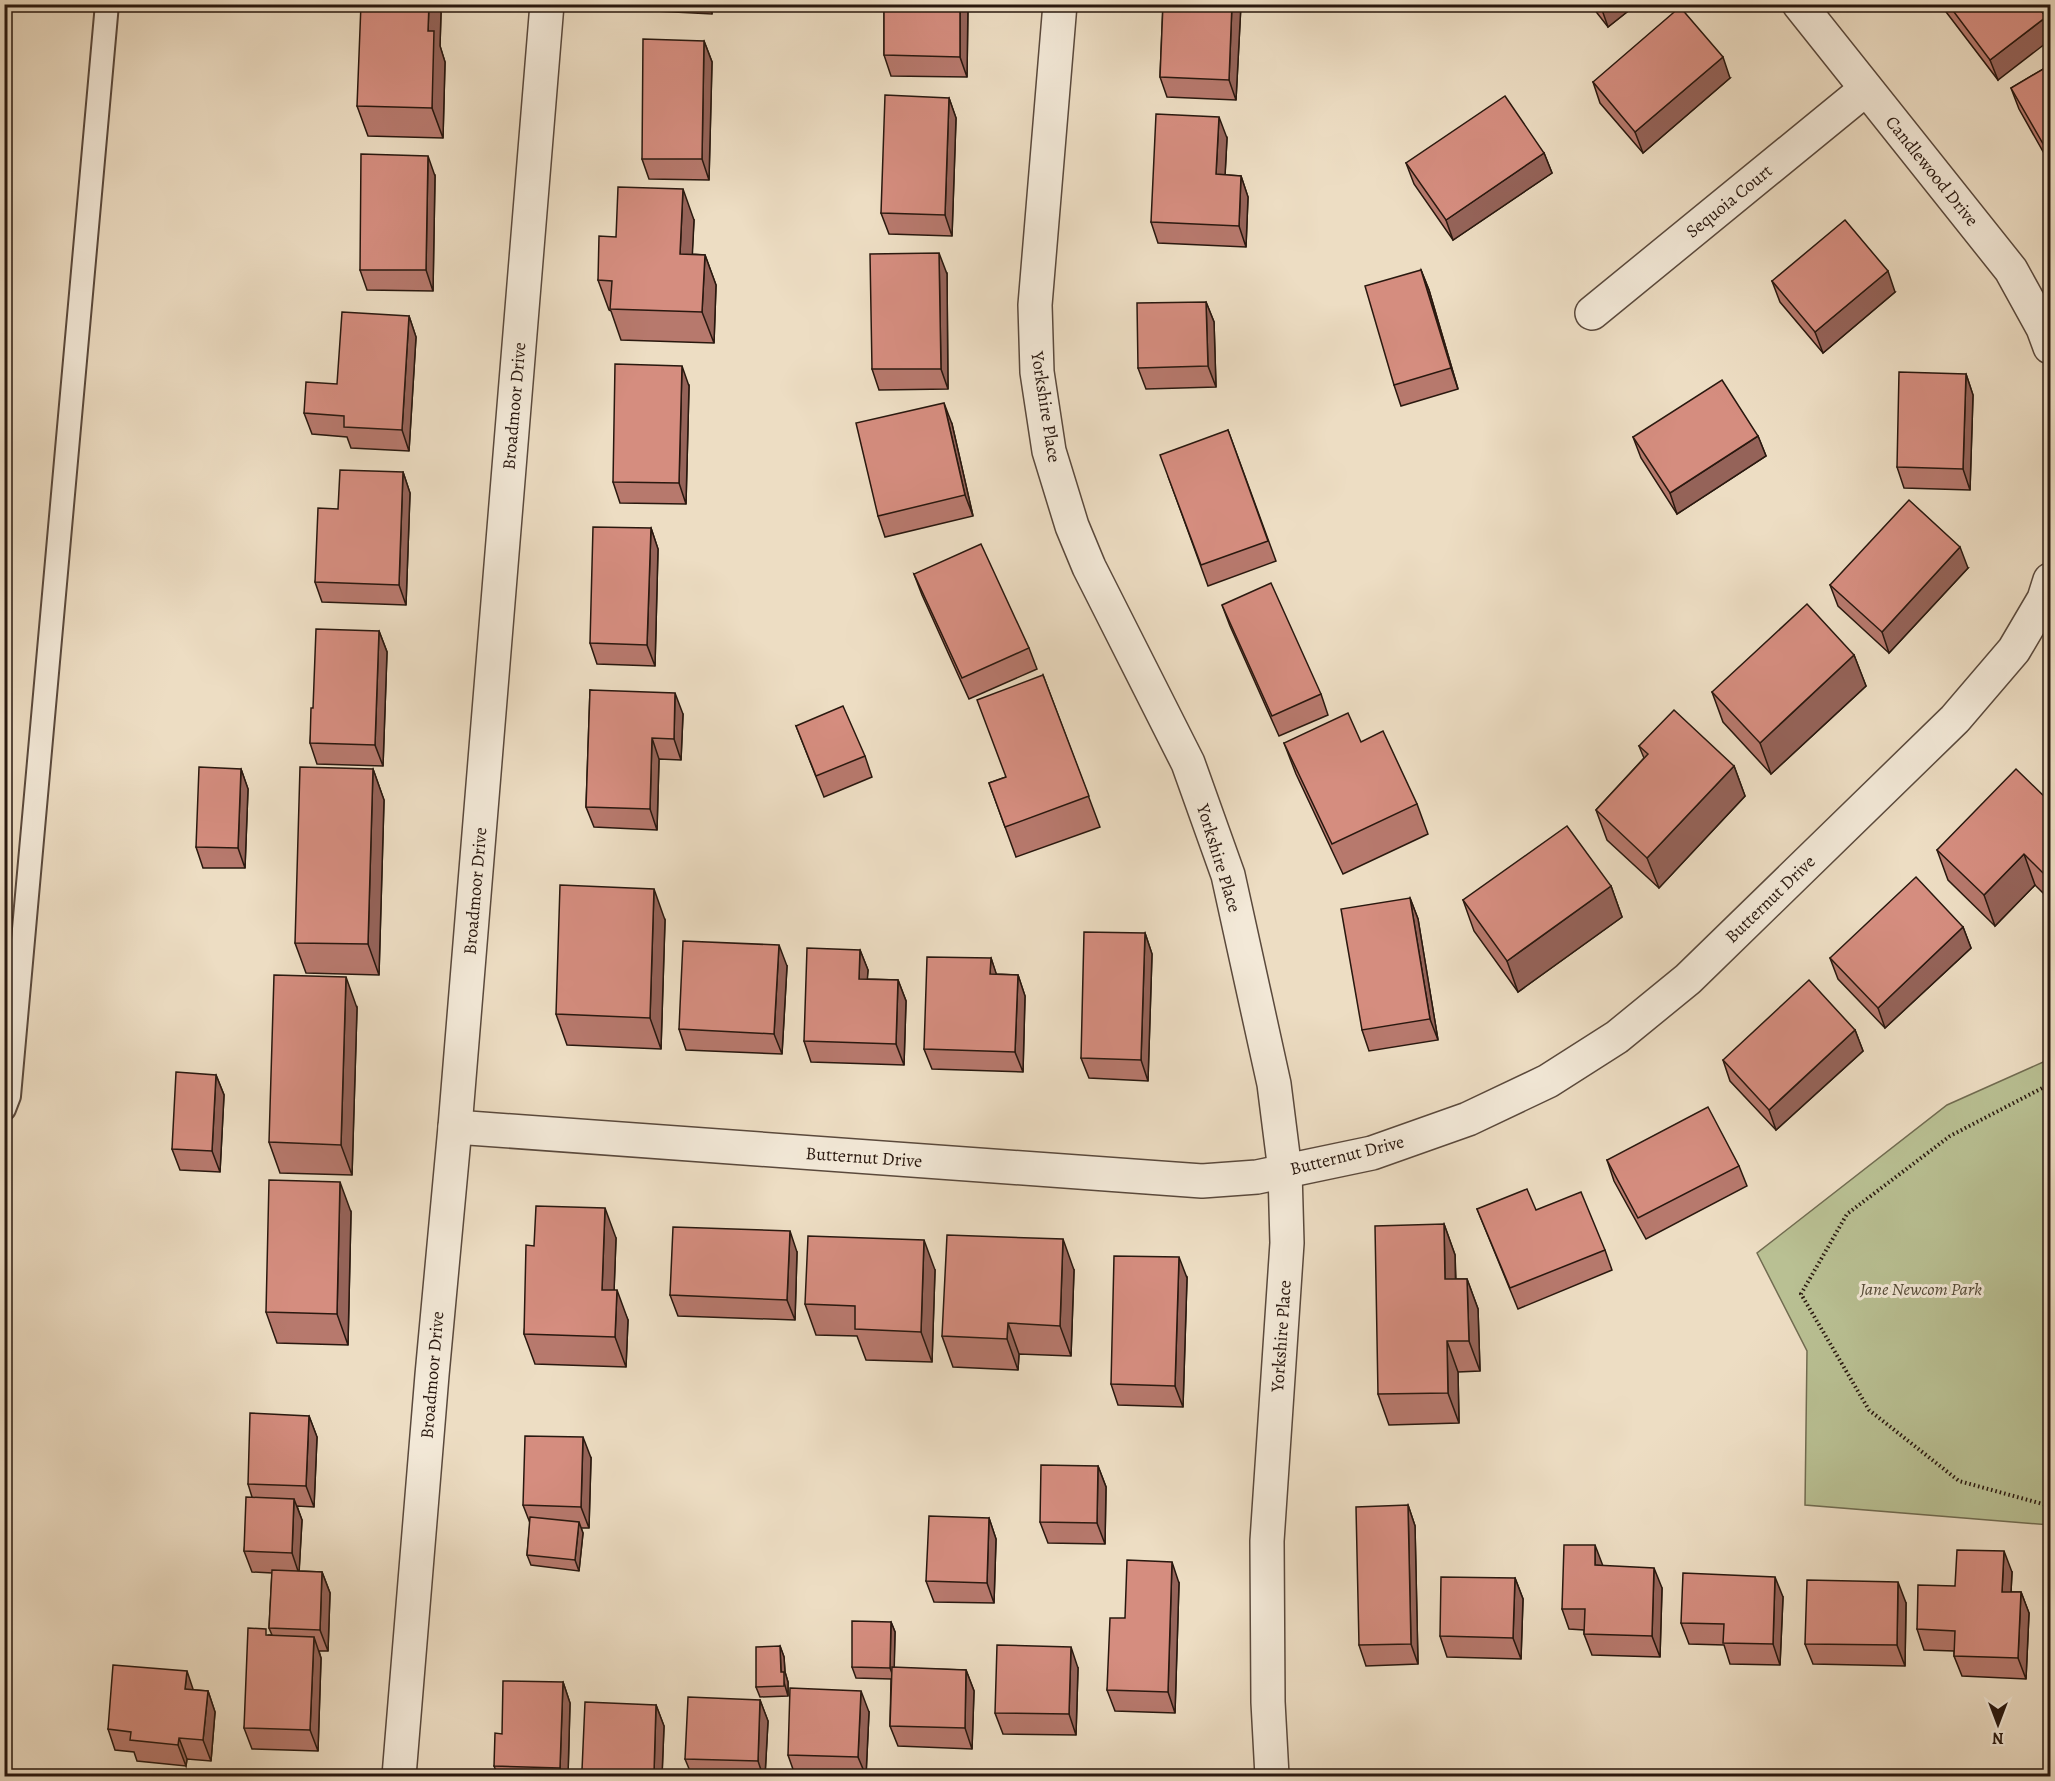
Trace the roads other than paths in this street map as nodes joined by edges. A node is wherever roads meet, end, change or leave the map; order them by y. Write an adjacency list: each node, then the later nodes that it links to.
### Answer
1 (107, 4): 9 (lane)
2 (547, 4): 10 (street, Broadmoor Drive)
3 (1060, 4): 11 (street, Yorkshire Place)
4 (1799, 4): 5 (street, Candlewood Drive)
5 (1866, 89): 6 (street, Sequoia Court); 7 (street, Candlewood Drive)
6 (1592, 314)
7 (2050, 347)
8 (2050, 580): 11 (street, Butternut Drive)
9 (4, 1109)
10 (455, 1128): 11 (street, Butternut Drive); 12 (street, Broadmoor Drive)
11 (1285, 1172): 13 (street, Yorkshire Place)
12 (399, 1776)
13 (1272, 1776)

